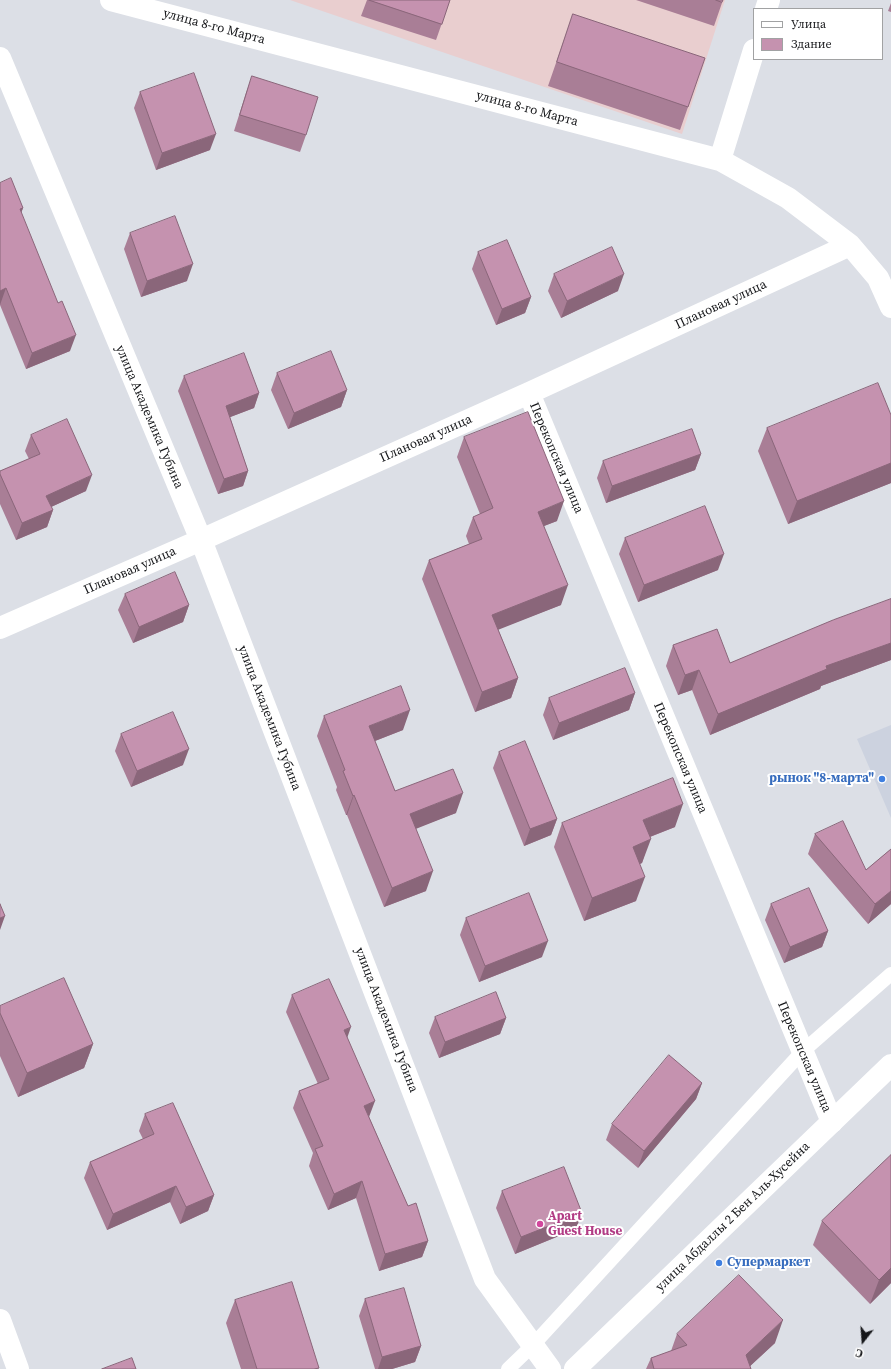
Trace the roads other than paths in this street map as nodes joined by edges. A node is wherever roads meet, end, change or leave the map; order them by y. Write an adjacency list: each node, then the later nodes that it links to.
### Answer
1 (111, 0): 4 (street, улица 8-го Марта)
2 (753, 53): 4 (street)
3 (0, 58): 8 (street, улица Академика Губина)
4 (720, 160): 5 (street, улица 8-го Марта)
5 (850, 245): 6 (street, улица 8-го Марта); 7 (street, Плановая улица)
6 (891, 307)
7 (529, 393): 8 (street, Плановая улица); 11 (street, Перекопская улица)
8 (201, 540): 9 (street, Плановая улица); 15 (street, улица Академика Губина)
9 (0, 628)
10 (891, 974): 11 (lane)
11 (802, 1052): 13 (street, Перекопская улица); 15 (lane)
12 (891, 1065): 13 (street, улица Абдаллы 2 Бен Аль-Хусейна)
13 (832, 1122): 19 (street, улица Абдаллы 2 Бен Аль-Хусейна)
14 (0, 1320): 16 (street)
15 (533, 1345): 17 (lane); 18 (street, улица Академика Губина)
16 (18, 1369)
17 (508, 1369)
18 (550, 1369)
19 (576, 1369)

